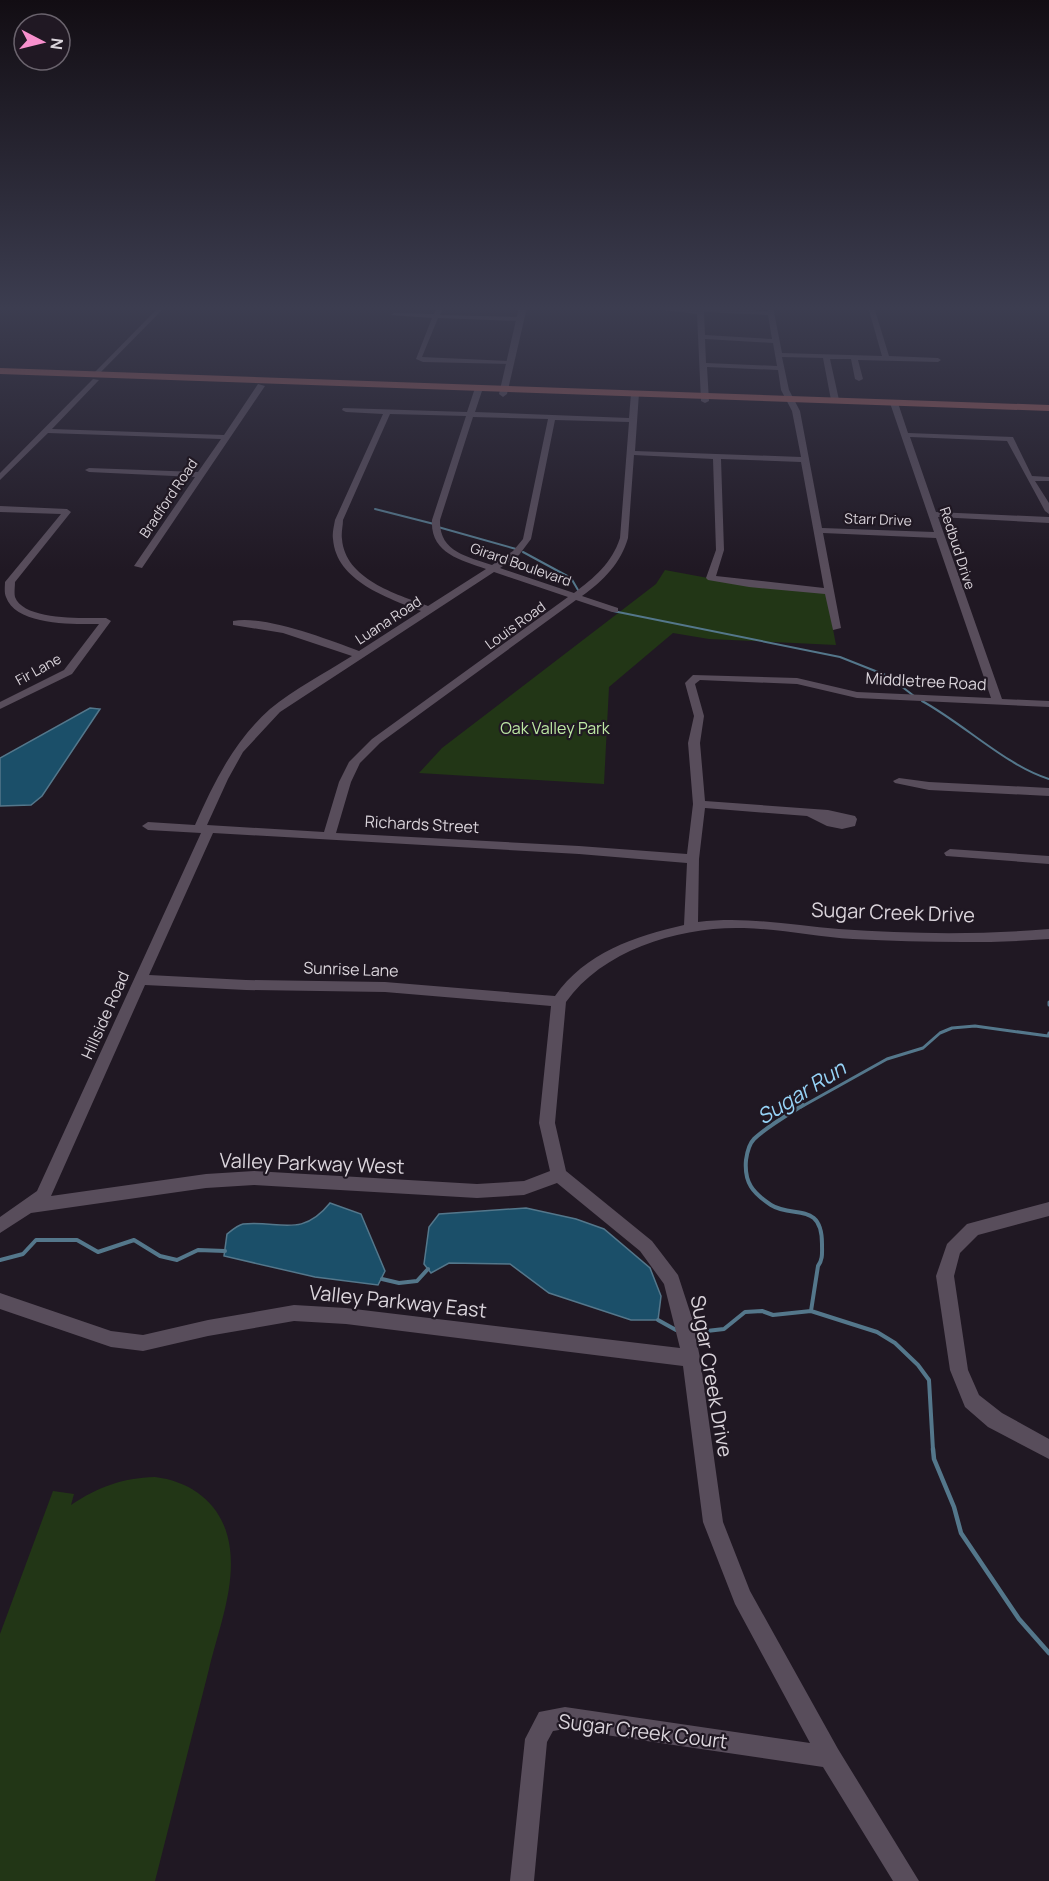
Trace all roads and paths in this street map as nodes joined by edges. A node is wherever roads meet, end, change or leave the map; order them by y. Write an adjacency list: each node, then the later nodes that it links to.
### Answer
1 (79, 395): 20 (street)
2 (255, 395): 22 (street, Bradford Road)
3 (476, 395): 16 (street, Girard Boulevard)
4 (602, 395): 8 (main road)
5 (705, 395): 9 (street)
6 (787, 395): 11 (street)
7 (834, 395): 10 (street)
8 (634, 396): 9 (main road); 19 (street, Louis Road)
9 (705, 399): 11 (main road)
10 (835, 400): 11 (main road); 12 (main road)
11 (791, 402): 12 (main road); 25 (street)
12 (895, 406): 13 (main road); 17 (main road); 21 (street, Redbud Drive)
13 (1049, 408)
14 (346, 410): 15 (street)
15 (388, 411): 16 (street); 42 (street)
16 (470, 414): 18 (street); 38 (street, Girard Boulevard)
17 (1049, 414)
18 (552, 417): 19 (street); 38 (street, Luana Road)
19 (632, 420): 23 (street, Louis Road)
20 (46, 431): 22 (street); 28 (street)
21 (905, 435): 29 (street); 33 (street, Redbud Drive)
22 (225, 437): 27 (street, Bradford Road)
23 (631, 453): 24 (street); 41 (street, Louis Road)
24 (717, 456): 25 (street); 40 (street)
25 (804, 460): 35 (street)
26 (89, 470): 27 (street)
27 (200, 475): 37 (street, Bradford Road)
28 (0, 478)
29 (1032, 478): 30 (street); 32 (street)
30 (1049, 479)
31 (0, 509): 39 (street)
32 (1049, 511)
33 (932, 514): 34 (street, Starr Drive); 36 (street, Redbud Drive)
34 (1049, 520)
35 (817, 530): 36 (street, Starr Drive); 40 (street)
36 (938, 535): 47 (street, Redbud Drive)
37 (139, 566)
38 (493, 569): 41 (street, Girard Boulevard); 42 (street, Luana Road)
39 (4, 588): 49 (street, Fir Lane)
40 (828, 591): 45 (street)
41 (576, 597): 43 (street, Girard Boulevard); 56 (street, Louis Road)
42 (428, 610): 46 (street, Luana Road)
43 (615, 610)
44 (236, 623): 46 (street)
45 (836, 628)
46 (359, 655): 55 (street, Luana Road)
47 (996, 701): 48 (street, Middletree Road); 52 (street, Middletree Road)
48 (1049, 704)
49 (0, 706)
50 (899, 781): 51 (street)
51 (1049, 792)
52 (699, 804): 53 (street); 58 (street, Middletree Road)
53 (810, 813)
54 (148, 826): 55 (street, Richards Street)
55 (203, 830): 56 (street, Richards Street); 62 (street, Hillside Road)
56 (329, 836): 58 (street, Richards Street)
57 (950, 853): 59 (street)
58 (693, 859): 60 (street, Middletree Road)
59 (1049, 860)
60 (691, 926): 61 (street, Sugar Creek Drive); 63 (street, Sugar Creek Drive)
61 (1049, 934)
62 (141, 980): 63 (street, Sunrise Lane); 65 (street, Hillside Road)
63 (559, 1001): 64 (street)
64 (559, 1175): 65 (street, Valley Parkway West); 69 (street, Sugar Creek Drive)
65 (26, 1207): 67 (street)
66 (1049, 1209): 70 (street)
67 (0, 1226)
68 (0, 1301): 69 (street, Valley Parkway East)
69 (691, 1358): 71 (street, Sugar Creek Drive)
70 (1049, 1449)
71 (830, 1757): 72 (street, Sugar Creek Court); 73 (street, Sugar Creek Drive)
72 (522, 1881)
73 (907, 1881)

